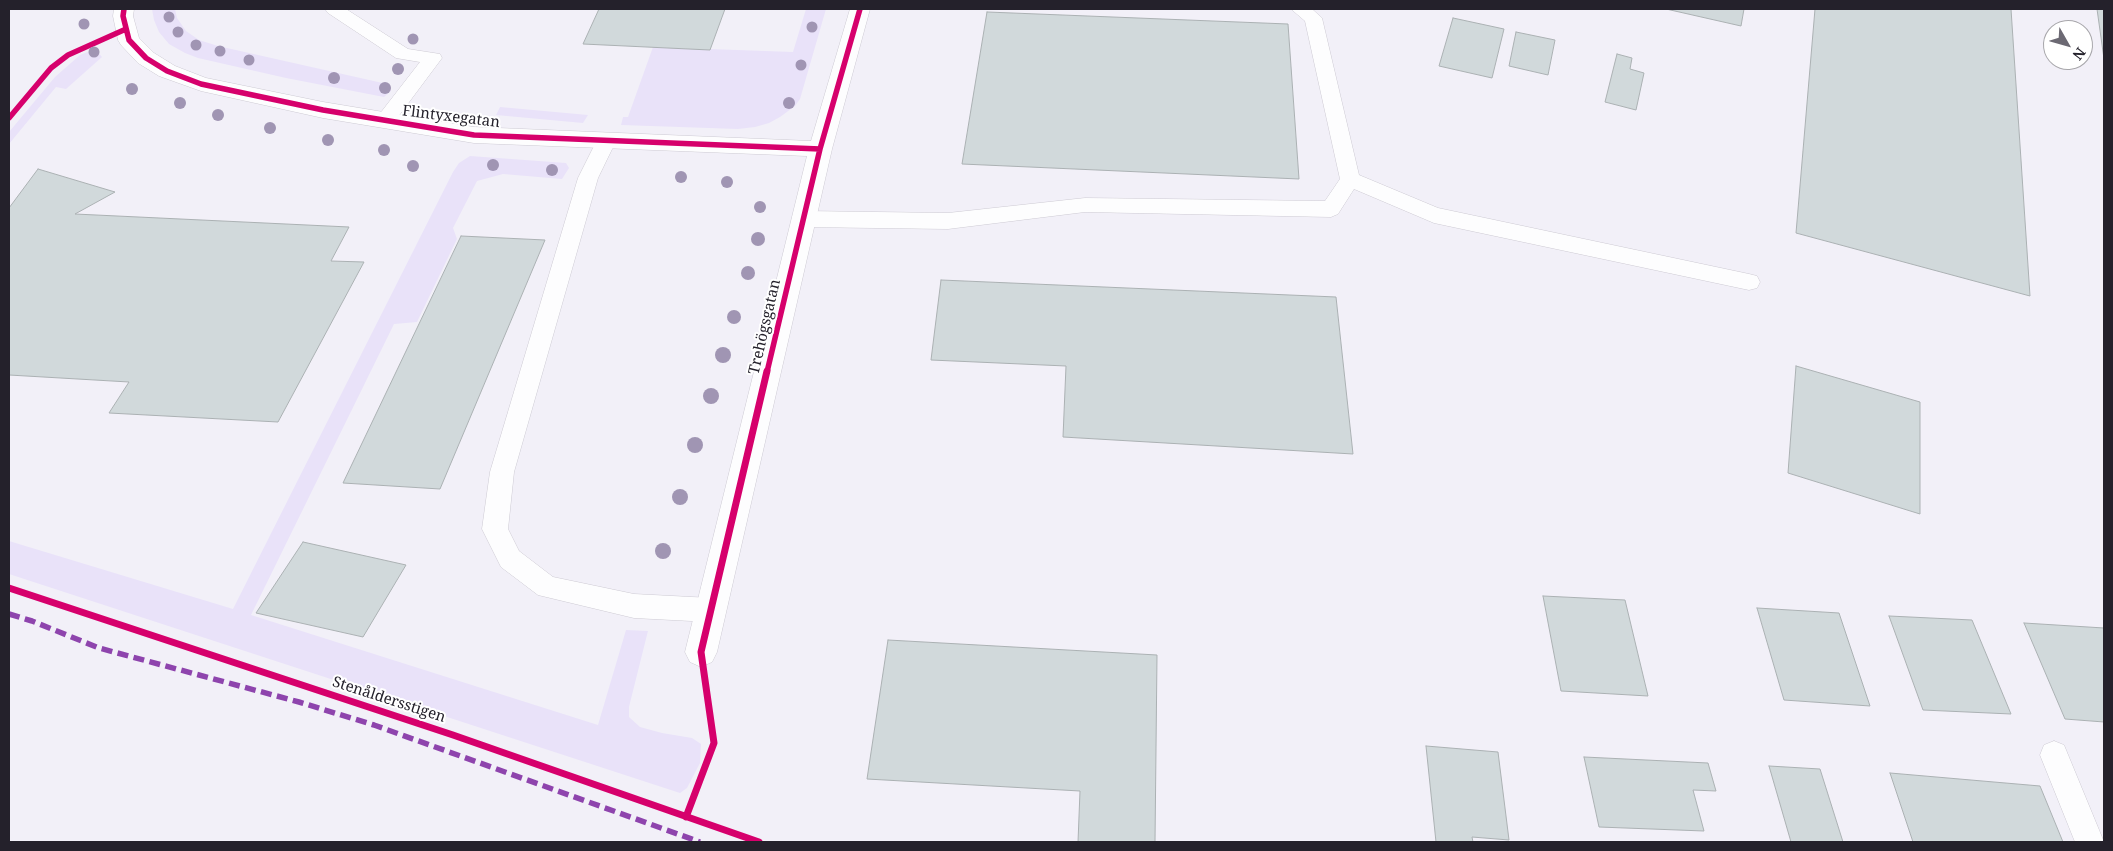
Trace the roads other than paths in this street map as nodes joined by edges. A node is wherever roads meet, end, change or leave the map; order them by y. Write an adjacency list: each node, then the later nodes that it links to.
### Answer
1 (124, 9): 5 (street, Flintyxegatan)
2 (334, 9): 5 (lane)
3 (860, 9): 7 (street, Trehögsgatan)
4 (1300, 9): 8 (lane)
5 (385, 120): 6 (street, Flintyxegatan)
6 (606, 141): 7 (street, Flintyxegatan); 11 (lane)
7 (820, 150): 9 (street, Trehögsgatan)
8 (1350, 179): 9 (lane); 10 (lane)
9 (803, 219): 11 (street, Trehögsgatan)
10 (1749, 282)
11 (711, 610): 12 (street, Trehögsgatan)
12 (701, 652)
13 (2054, 755): 14 (lane)
14 (2090, 842)

